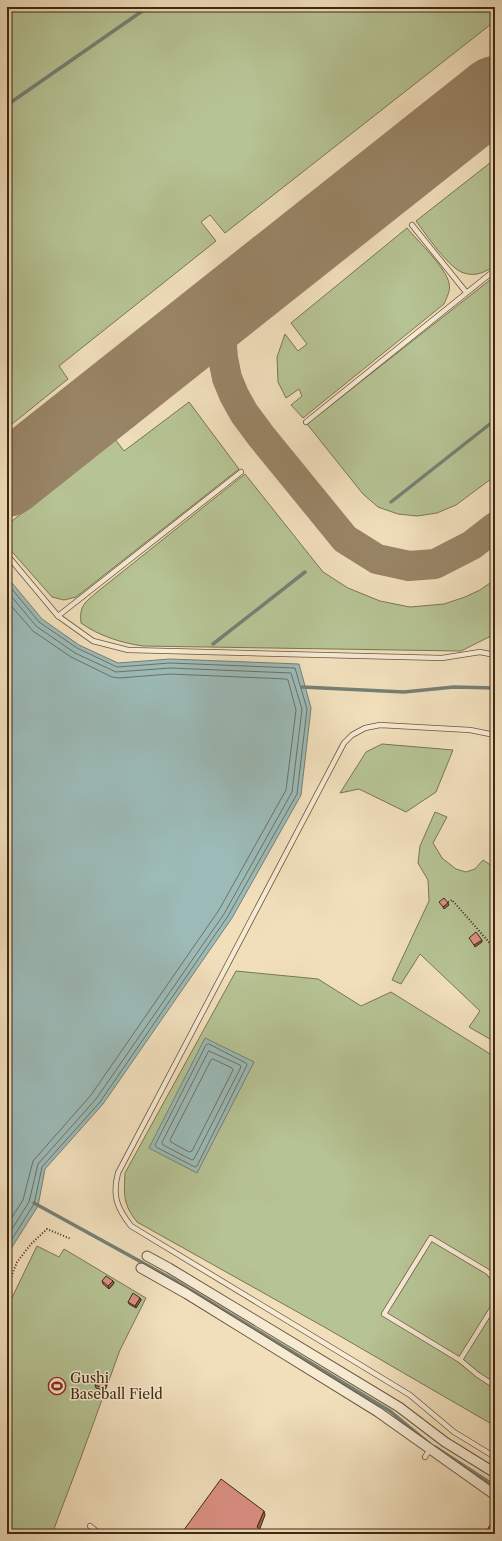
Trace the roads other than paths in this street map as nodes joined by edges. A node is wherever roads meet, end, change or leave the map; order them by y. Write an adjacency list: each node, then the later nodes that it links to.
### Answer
1 (412, 225): 3 (lane)
2 (495, 270): 3 (lane)
3 (466, 292): 4 (lane)
4 (306, 422)
5 (241, 472): 7 (lane)
6 (7, 555): 7 (lane)
7 (58, 616): 8 (lane)
8 (495, 655)
9 (495, 735): 16 (lane)
10 (148, 1256): 17 (street)
11 (141, 1268): 18 (street)
12 (495, 1280): 14 (lane)
13 (495, 1304): 14 (lane)
14 (460, 1360): 15 (lane)
15 (495, 1386)
16 (495, 1457)
17 (495, 1473)
18 (495, 1495)
19 (90, 1526): 20 (lane)
20 (100, 1534)

